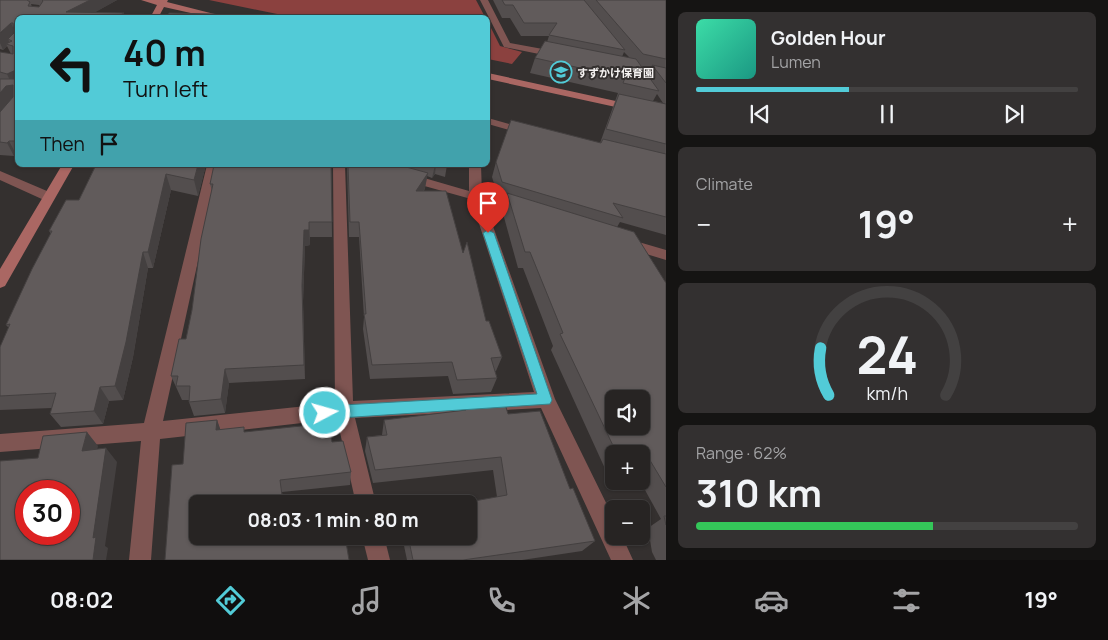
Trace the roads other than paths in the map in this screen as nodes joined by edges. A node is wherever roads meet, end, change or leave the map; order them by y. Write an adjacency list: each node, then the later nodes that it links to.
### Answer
1 (145, 0): 3 (street)
2 (484, 0): 6 (street)
3 (164, 2): 4 (street); 5 (street)
4 (156, 15)
5 (214, 15)
6 (565, 56)
7 (490, 76): 9 (street)
8 (653, 100): 9 (street)
9 (665, 115)
10 (490, 122): 11 (street)
11 (535, 134)
12 (67, 167): 19 (street)
13 (213, 167): 28 (street)
14 (340, 167): 27 (street)
15 (474, 167): 18 (street)
16 (392, 173): 18 (street)
17 (0, 175): 19 (street)
18 (476, 196): 20 (street); 26 (street)
19 (49, 198): 25 (street)
20 (531, 213)
21 (614, 239): 22 (street)
22 (642, 248): 23 (street); 24 (street)
23 (666, 255)
24 (650, 264)
25 (0, 282)
26 (546, 400): 27 (street); 34 (street)
27 (344, 410): 28 (street); 30 (street)
28 (152, 431): 29 (street); 32 (street)
29 (0, 443)
30 (364, 495)
31 (376, 545): 33 (street)
32 (140, 560)
33 (379, 560)
34 (622, 560)

